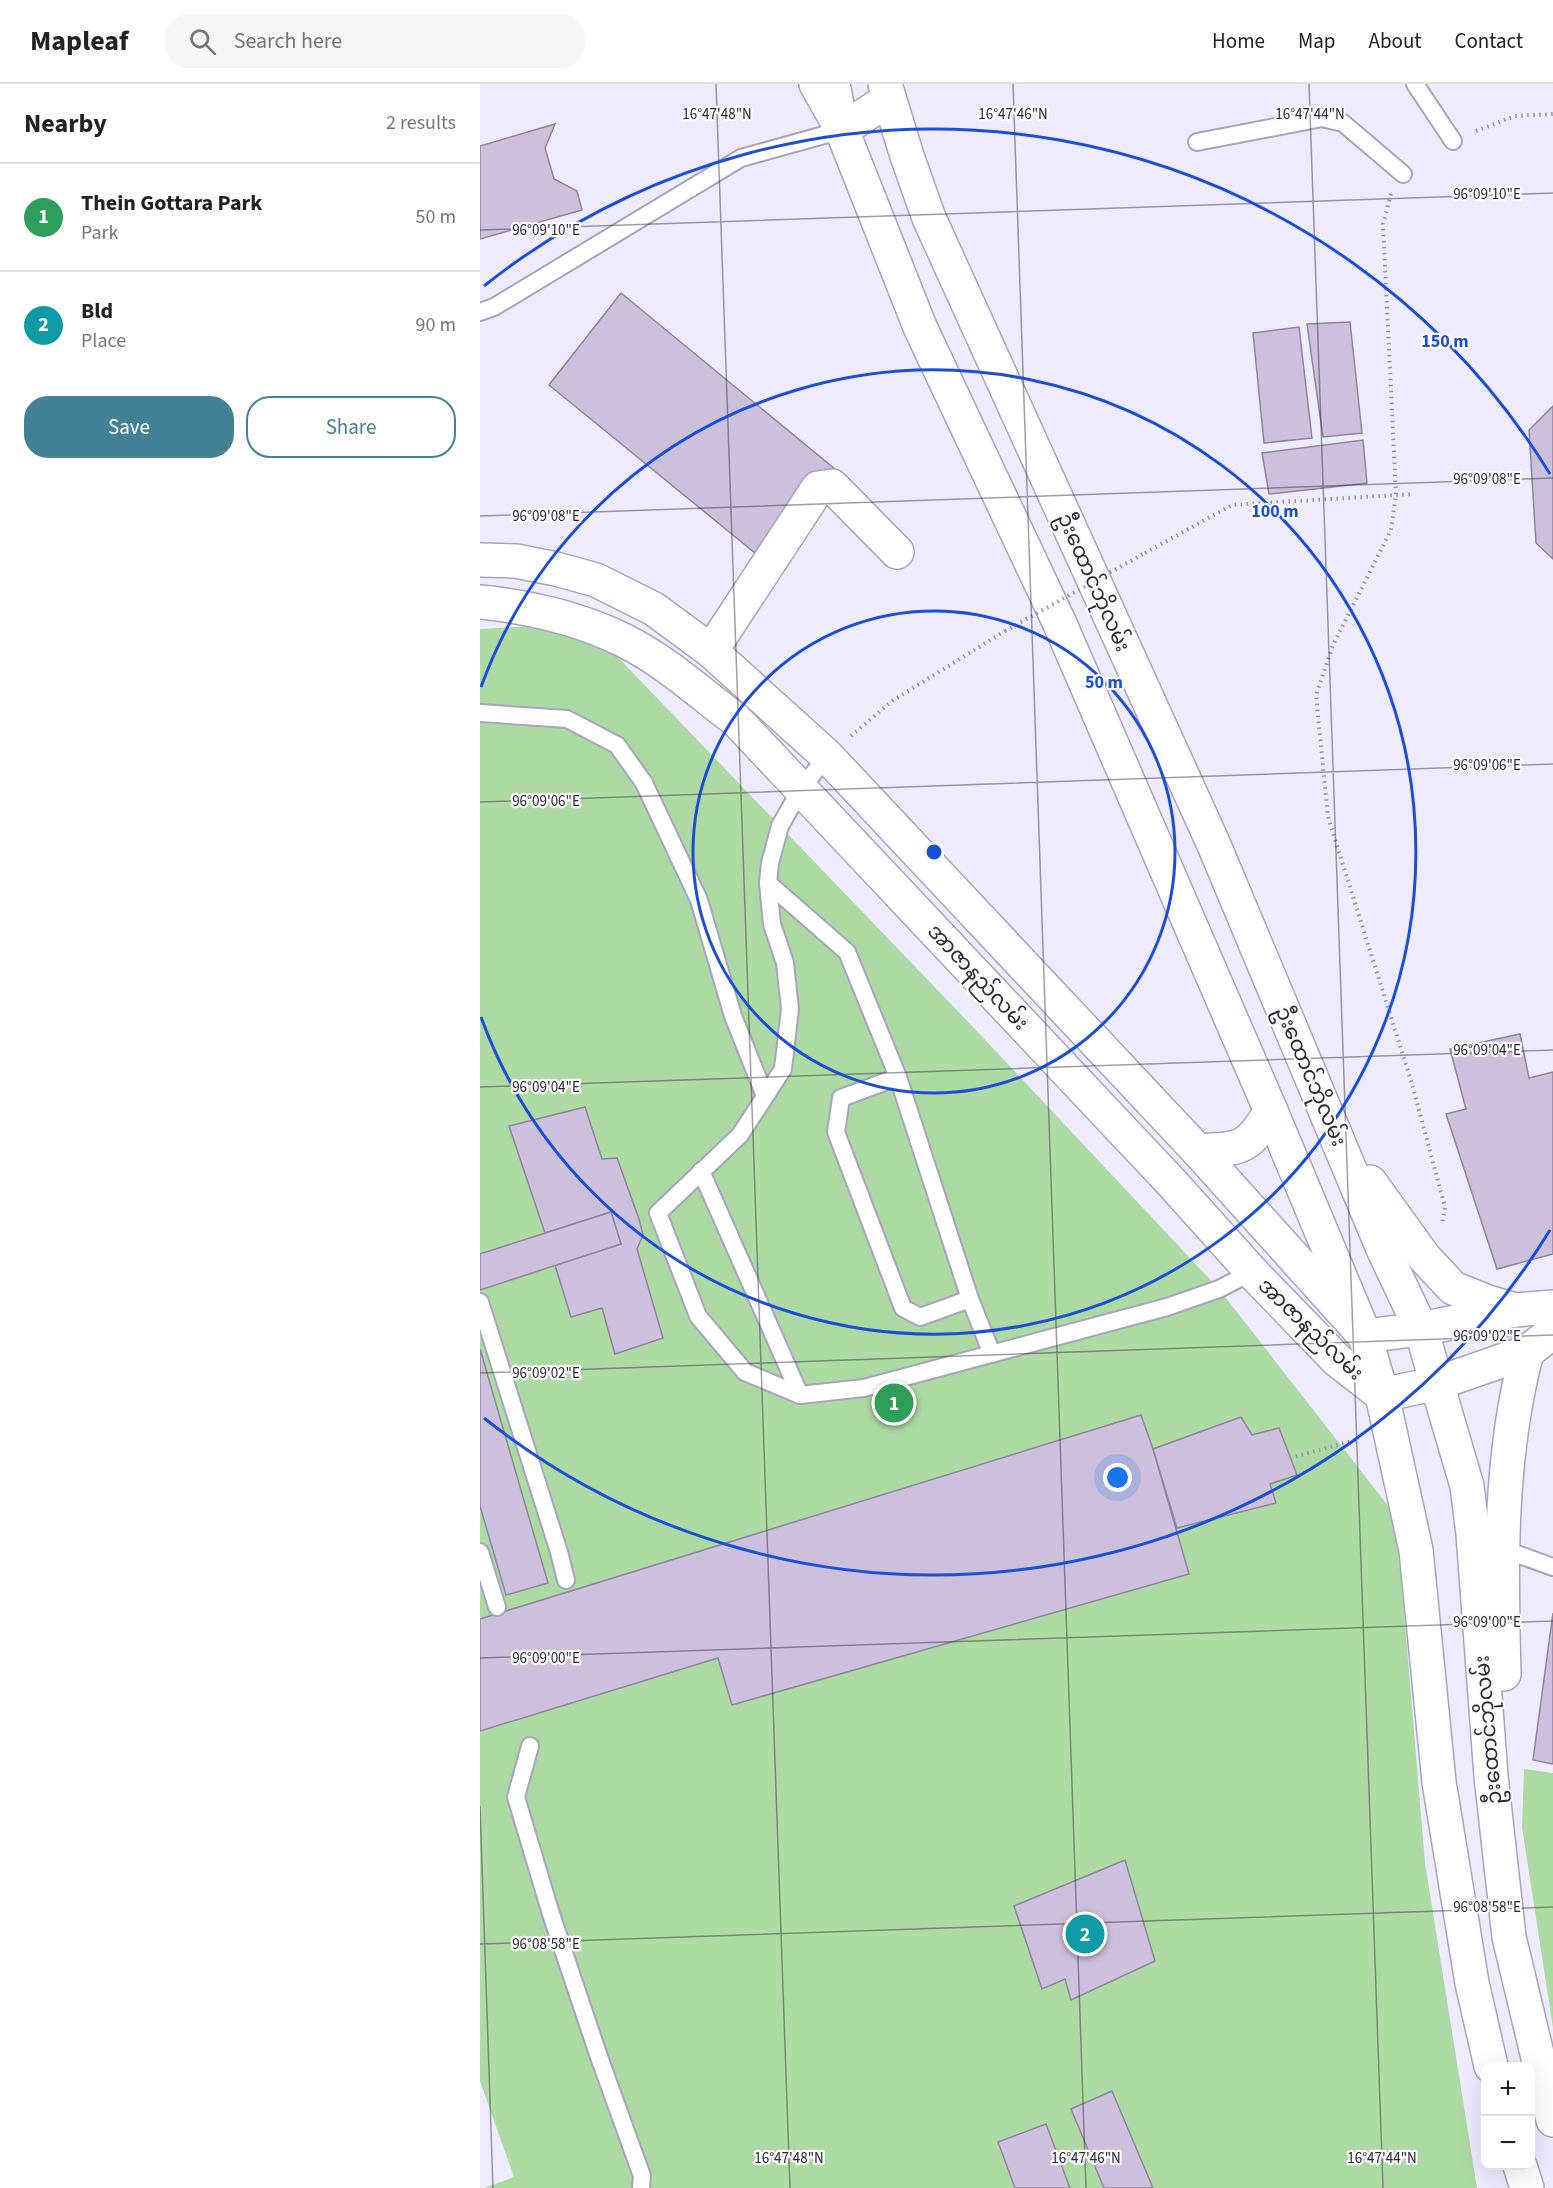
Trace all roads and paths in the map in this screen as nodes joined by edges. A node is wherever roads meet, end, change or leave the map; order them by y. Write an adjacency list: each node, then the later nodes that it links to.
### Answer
1 (816, 84): 6 (main road)
2 (833, 84): 6 (main road)
3 (1415, 84): 7 (lane)
4 (887, 92): 6 (main road); 24 (main road, ဦးထောင်ဘိုလမ်း)
5 (1553, 114): 7 (path)
6 (842, 130): 10 (lane); 23 (main road)
7 (1453, 141)
8 (1197, 142): 9 (lane)
9 (1403, 174): 12 (path)
10 (480, 312)
11 (1413, 494): 12 (path)
12 (1396, 495): 18 (path, bridge); 27 (path)
13 (897, 552): 16 (main road)
14 (480, 560): 16 (main road, အာဇာနည်လမ်း)
15 (480, 602): 19 (main road, အာဇာနည်လမ်း)
16 (711, 651): 18 (main road, အာဇာနည်လမ်း)
17 (480, 713): 22 (lane)
18 (827, 756): 19 (lane); 25 (main road, အာဇာနည်လမ်း)
19 (801, 789): 20 (lane); 28 (main road, အာဇာနည်လမ်း)
20 (768, 883): 21 (lane); 22 (lane)
21 (898, 1077): 29 (lane); 29 (lane)
22 (765, 1096): 26 (lane)
23 (1271, 1111): 25 (main road); 35 (main road)
24 (1330, 1123): 27 (main road); 33 (main road, ဦးထောင်ဘိုလမ်း)
25 (1198, 1151): 35 (main road, အာဇာနည်လမ်း)
26 (701, 1171): 39 (lane); 39 (lane)
27 (1424, 1257): 32 (main road)
28 (1252, 1272): 37 (lane); 40 (main road, အာဇာနည်လမ်း)
29 (970, 1299): 37 (lane)
30 (480, 1302): 47 (lane)
31 (1553, 1307): 32 (main road)
32 (1515, 1310): 33 (main road)
33 (1421, 1329): 35 (main road); 38 (main road, ဦးထောင်ဘိုလမ်း)
34 (1553, 1332): 36 (main road)
35 (1365, 1336): 40 (main road)
36 (1527, 1353): 38 (main road, အာဇာနည်လမ်း); 44 (main road)
37 (992, 1354): 39 (lane)
38 (1438, 1383): 40 (main road, အာဇာနည်လမ်း); 43 (main road, ဦးထောင်ဘိုလမ်း)
39 (800, 1395)
40 (1382, 1395): 51 (main road)
41 (1361, 1438): 42 (path)
42 (1290, 1458)
43 (1473, 1534): 44 (lane); 50 (main road, ဦးထောင်ဘိုလမ်း)
44 (1504, 1550): 46 (lane); 50 (main road)
45 (480, 1552): 48 (lane)
46 (1553, 1567)
47 (566, 1580)
48 (497, 1608)
49 (530, 1746): 54 (lane)
50 (1509, 1937): 52 (main road, ဦးထောင်ဘိုလမ်း)
51 (1490, 2062)
52 (1553, 2120)
53 (1521, 2170): 55 (main road)
54 (641, 2188)
55 (1527, 2188)

